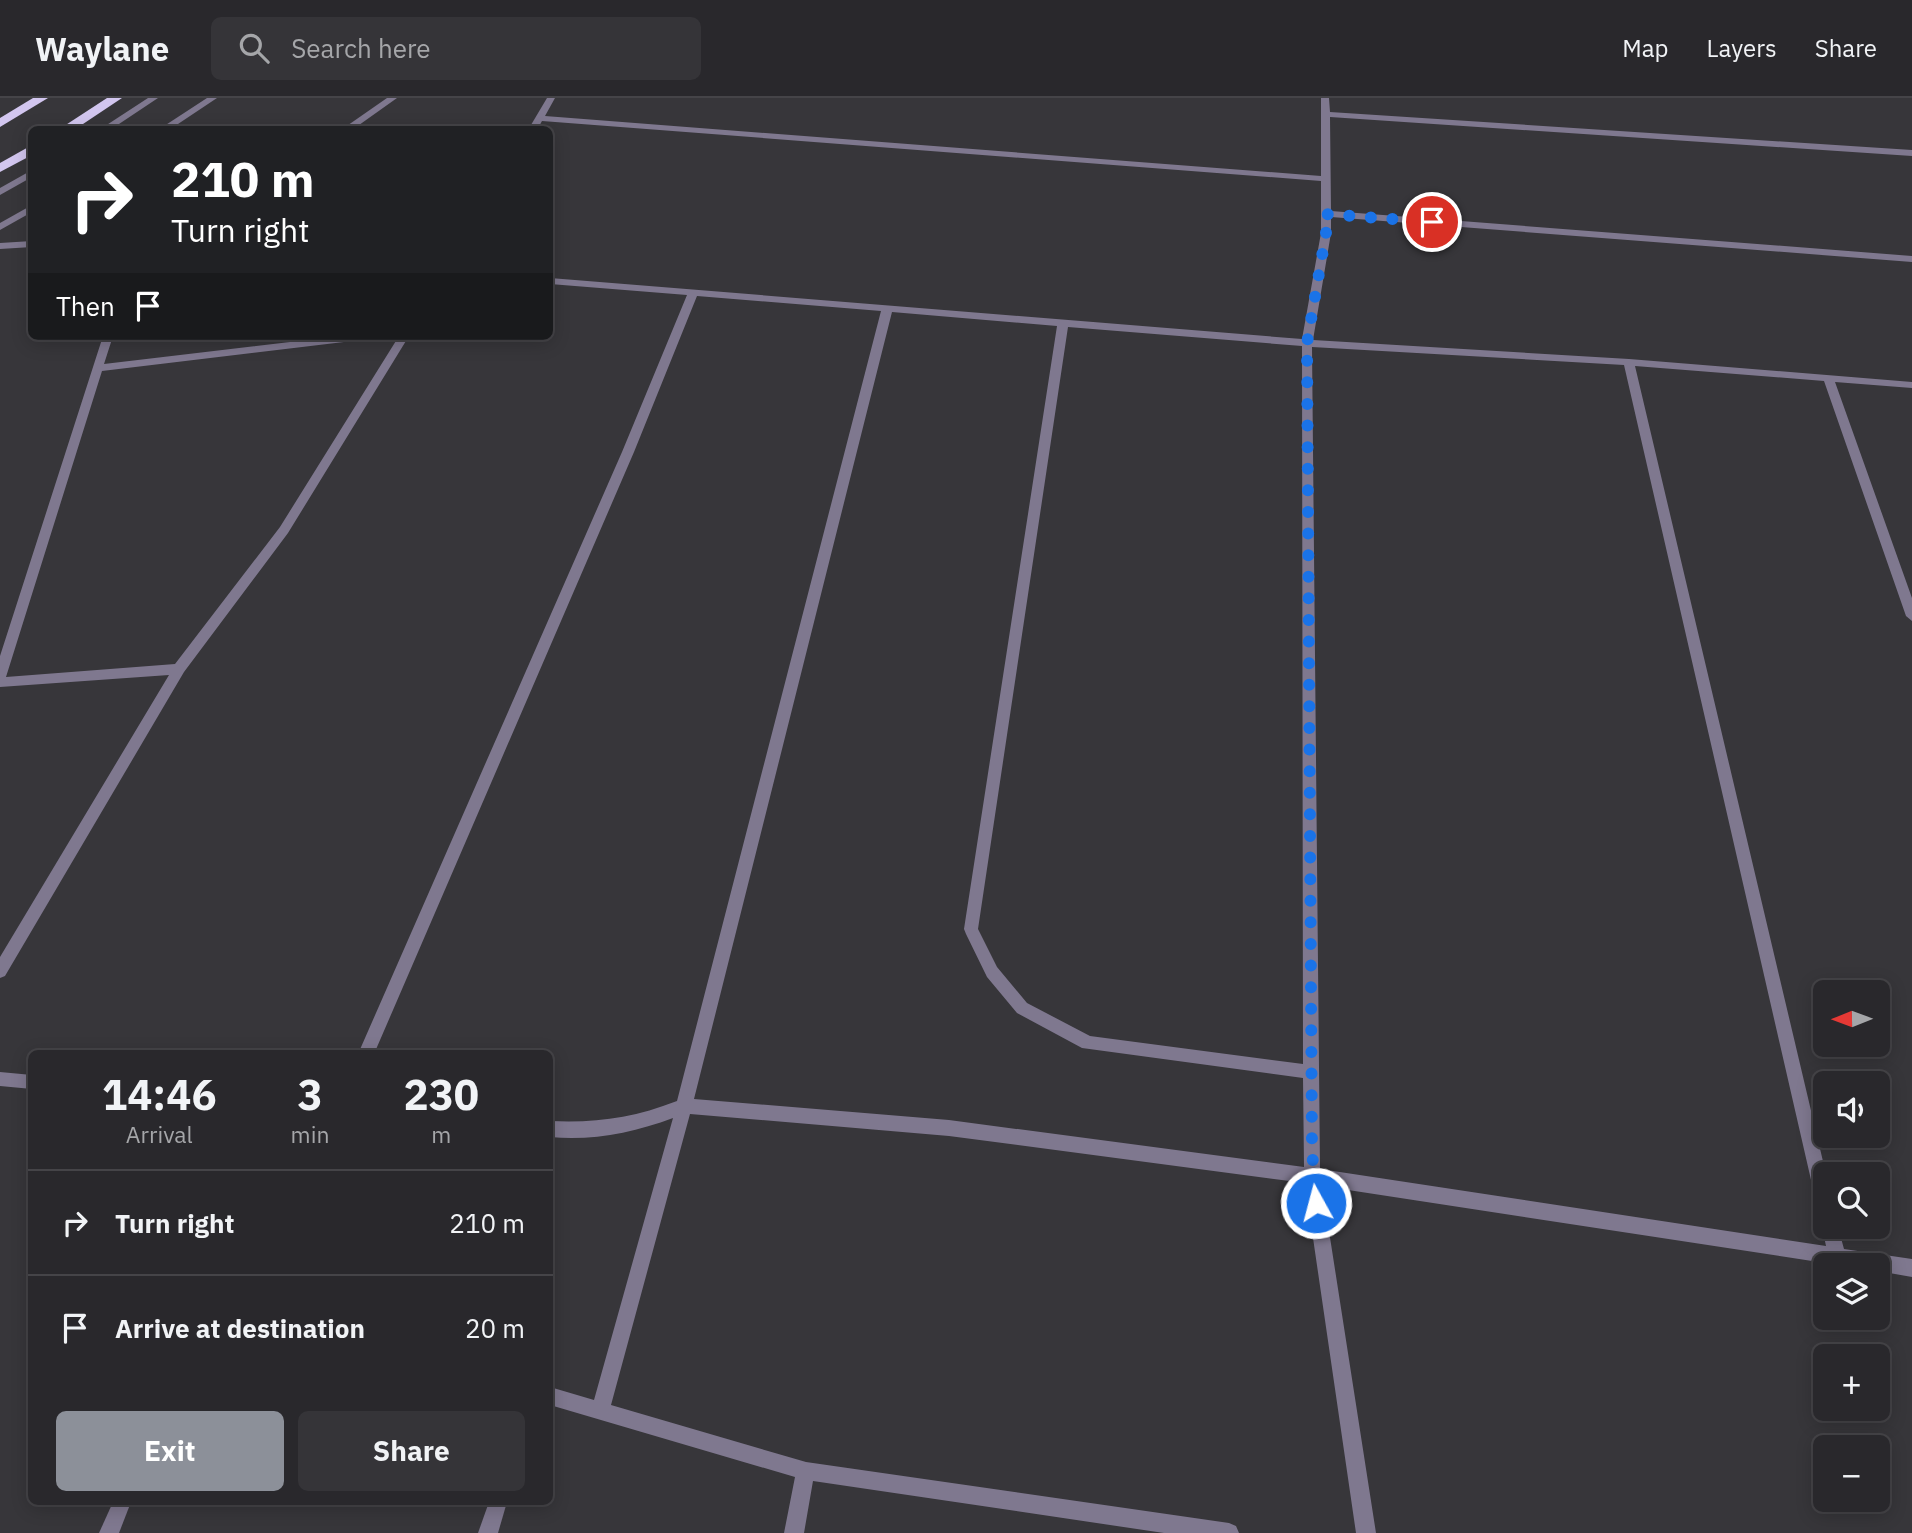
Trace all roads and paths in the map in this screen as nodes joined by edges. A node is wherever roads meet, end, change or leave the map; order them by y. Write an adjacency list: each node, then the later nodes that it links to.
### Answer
1 (42, 98): 10 (highway)
2 (116, 98): 11 (highway)
3 (154, 98): 12 (street)
4 (213, 98): 13 (street)
5 (393, 98): 14 (street)
6 (551, 98): 9 (street)
7 (1325, 98): 8 (street)
8 (1326, 114): 17 (street); 20 (street)
9 (539, 118): 15 (street); 20 (street)
10 (0, 122)
11 (70, 126)
12 (109, 126)
13 (168, 126)
14 (351, 126)
15 (534, 126)
16 (28, 151): 18 (highway)
17 (1912, 153)
18 (0, 168)
19 (28, 175): 21 (street)
20 (1326, 179): 23 (street)
21 (0, 192)
22 (28, 210): 24 (street)
23 (1325, 214): 27 (street); 35 (street)
24 (0, 226)
25 (28, 244): 26 (street)
26 (0, 246)
27 (1912, 259)
28 (553, 281): 29 (street)
29 (693, 294): 30 (street); 45 (street)
30 (887, 310): 31 (street); 49 (street)
31 (1063, 323): 35 (street); 46 (street)
32 (107, 340): 37 (street)
33 (335, 340): 37 (street)
34 (402, 340): 41 (street)
35 (1307, 343): 36 (street); 46 (street)
36 (1629, 362): 38 (street); 51 (street)
37 (99, 368): 42 (street)
38 (1828, 378): 39 (street); 40 (street)
39 (1912, 385)
40 (1912, 616)
41 (179, 669): 43 (street); 44 (street)
42 (0, 677)
43 (0, 682)
44 (0, 971)
45 (368, 1050)
46 (1311, 1072): 52 (street)
47 (0, 1079): 48 (street)
48 (28, 1082)
49 (684, 1106): 50 (street); 52 (street); 57 (street)
50 (553, 1129)
51 (1815, 1162)
52 (1312, 1176): 53 (street); 65 (street)
53 (1824, 1253)
54 (1890, 1264): 55 (street)
55 (1912, 1268)
56 (553, 1397): 57 (street)
57 (600, 1410): 58 (street)
58 (806, 1471): 63 (street); 64 (street)
59 (121, 1505): 61 (street)
60 (497, 1505): 62 (street)
61 (109, 1533)
62 (488, 1533)
63 (794, 1533)
64 (1229, 1533)
65 (1366, 1533)

